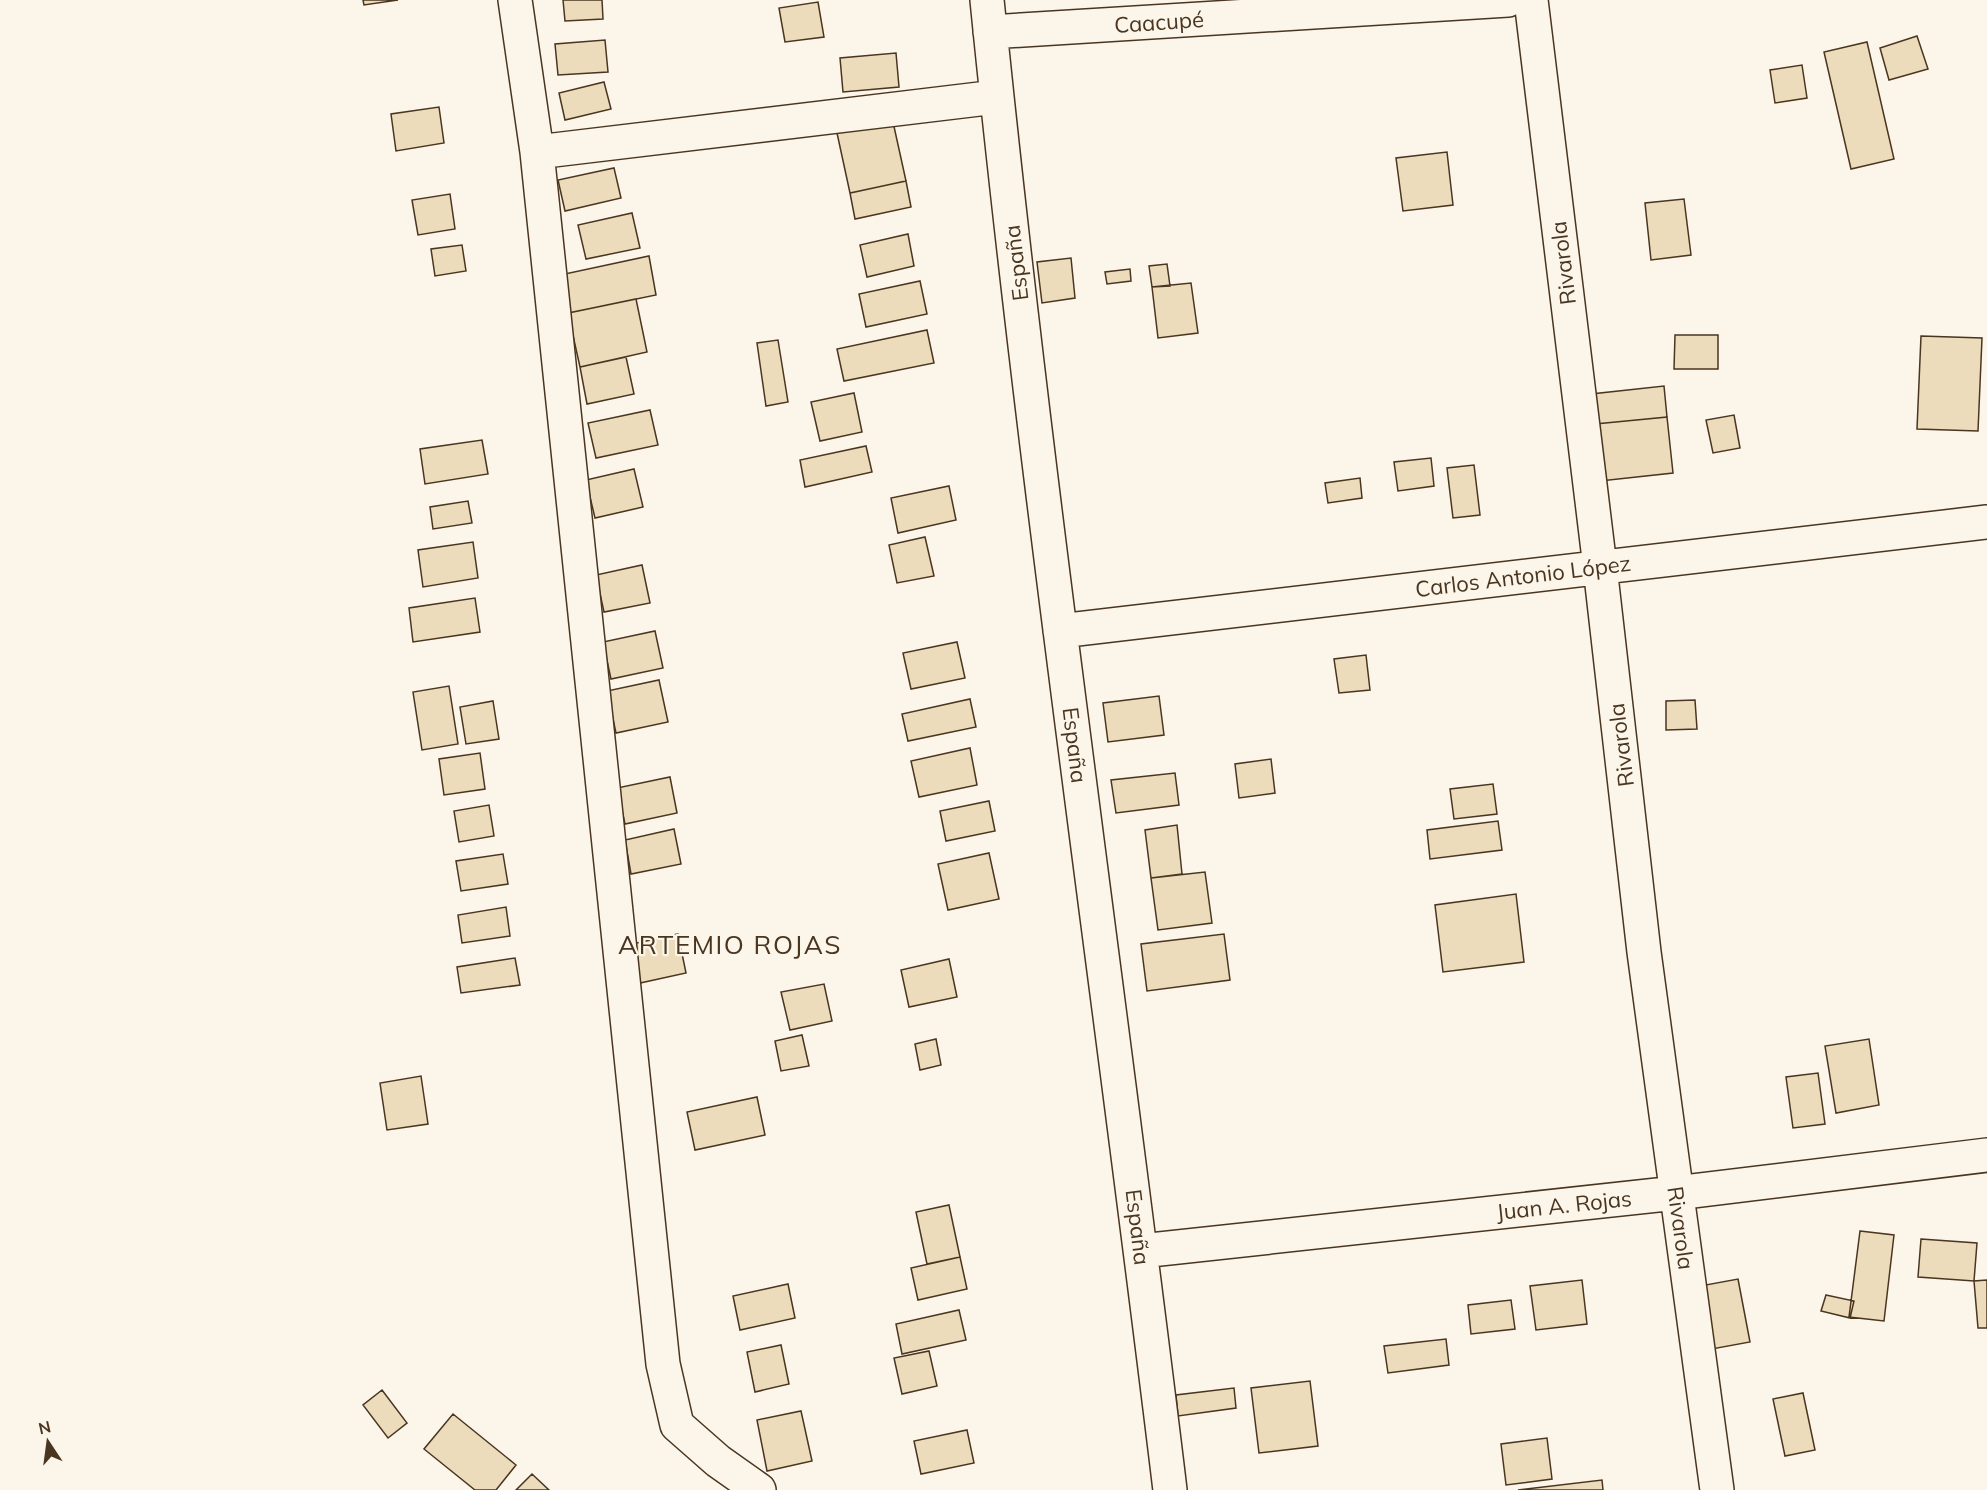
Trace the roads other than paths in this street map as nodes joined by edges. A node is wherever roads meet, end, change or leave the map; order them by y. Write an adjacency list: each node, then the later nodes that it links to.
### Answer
1 (515, 0): 7 (street)
2 (987, 0): 5 (street, España)
3 (1508, 0): 5 (street, Caacupé)
4 (1532, 0): 9 (street, Rivarola)
5 (990, 32): 6 (street, España)
6 (996, 97): 7 (street); 10 (street, España)
7 (537, 152): 14 (street)
8 (1987, 522): 9 (street, Carlos Antonio López)
9 (1600, 567): 10 (street, Carlos Antonio López); 12 (street, Rivarola)
10 (1060, 631): 13 (street, España)
11 (1987, 1155): 12 (street, Juan A. Rojas)
12 (1676, 1193): 13 (street, Juan A. Rojas); 16 (street, Rivarola)
13 (1141, 1251): 15 (street, España)
14 (759, 1490)
15 (1170, 1490)
16 (1717, 1490)

